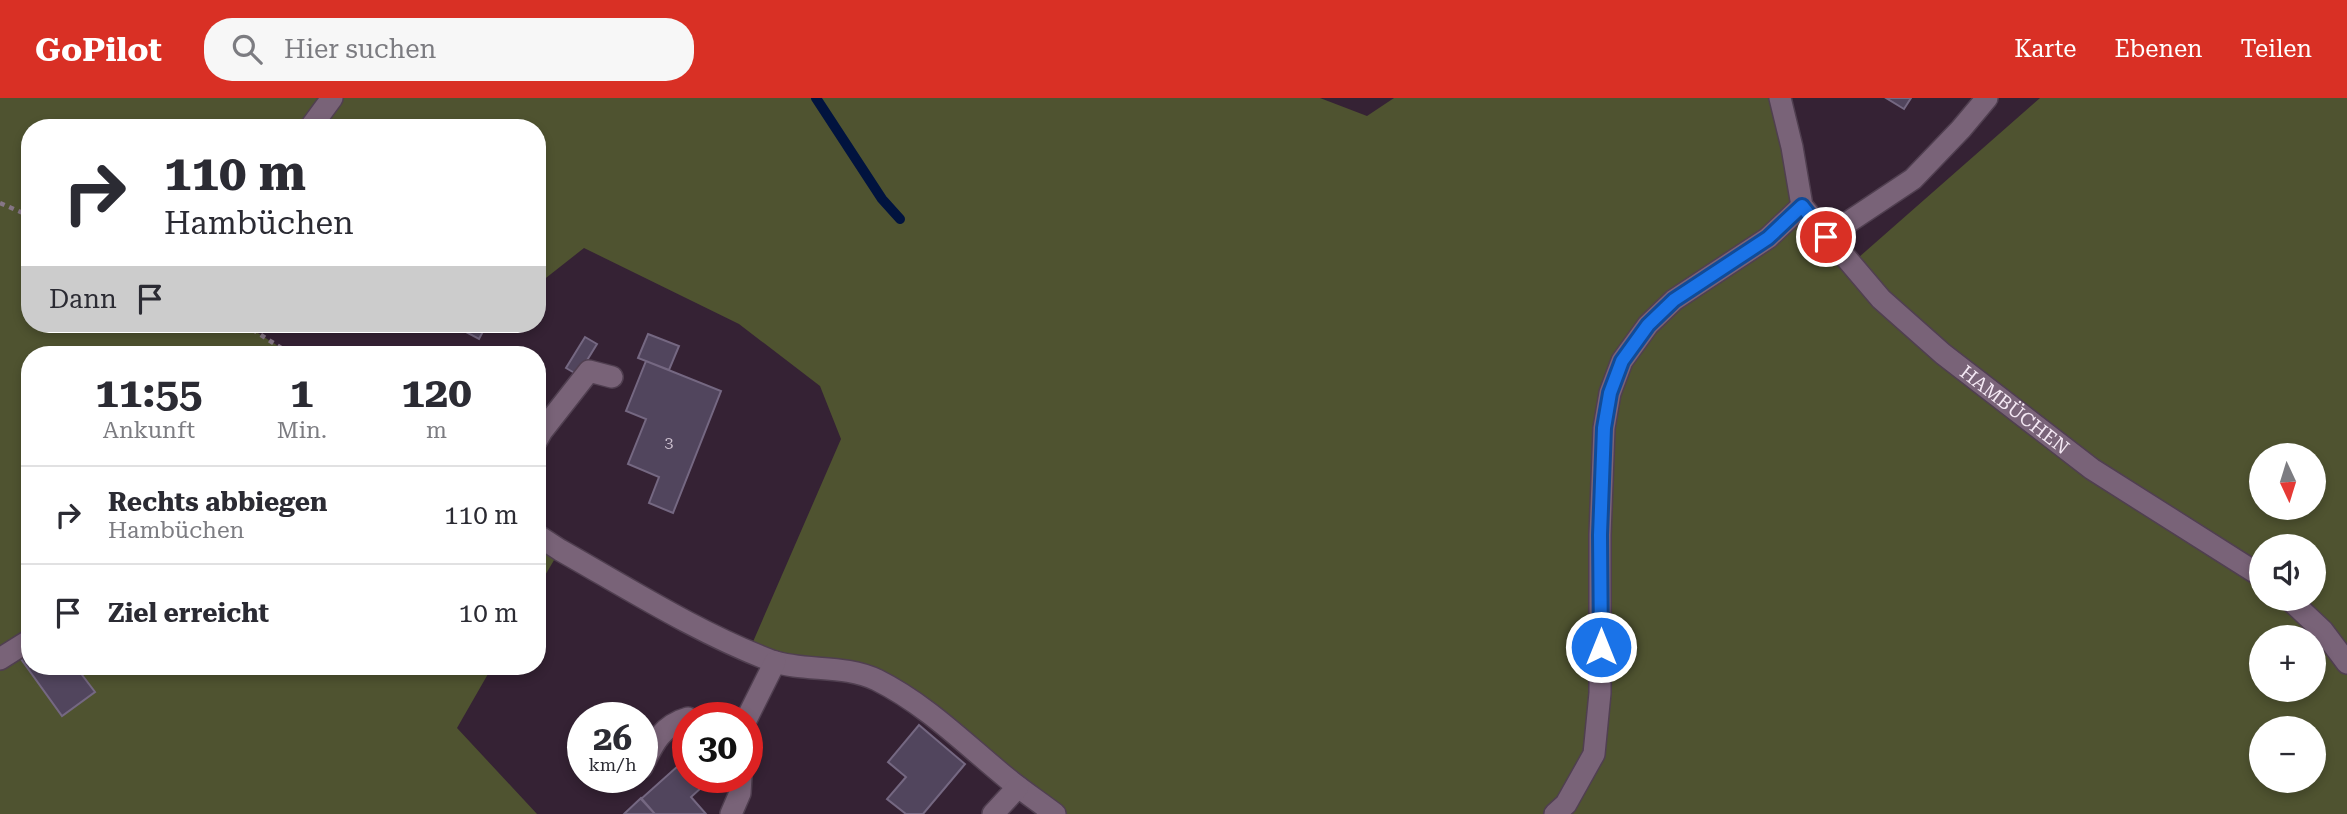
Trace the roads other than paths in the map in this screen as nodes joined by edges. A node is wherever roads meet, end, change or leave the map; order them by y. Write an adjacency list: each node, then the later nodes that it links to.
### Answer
1 (332, 98): 4 (street)
2 (1780, 98): 5 (street)
3 (1987, 98): 6 (street)
4 (317, 119)
5 (1802, 206): 6 (street, HAMBÜCHEN); 24 (street)
6 (1826, 237): 10 (street, HAMBÜCHEN)
7 (612, 377): 8 (street)
8 (546, 425)
9 (546, 540): 14 (street)
10 (2249, 568)
11 (2302, 611): 15 (street)
12 (21, 646): 13 (street)
13 (0, 659)
14 (775, 662): 16 (street); 19 (street)
15 (2347, 663)
16 (755, 702)
17 (672, 724): 18 (street)
18 (658, 737)
19 (1018, 787): 22 (street); 23 (street)
20 (740, 793): 21 (street)
21 (731, 814)
22 (993, 814)
23 (1055, 814)
24 (1555, 814)

